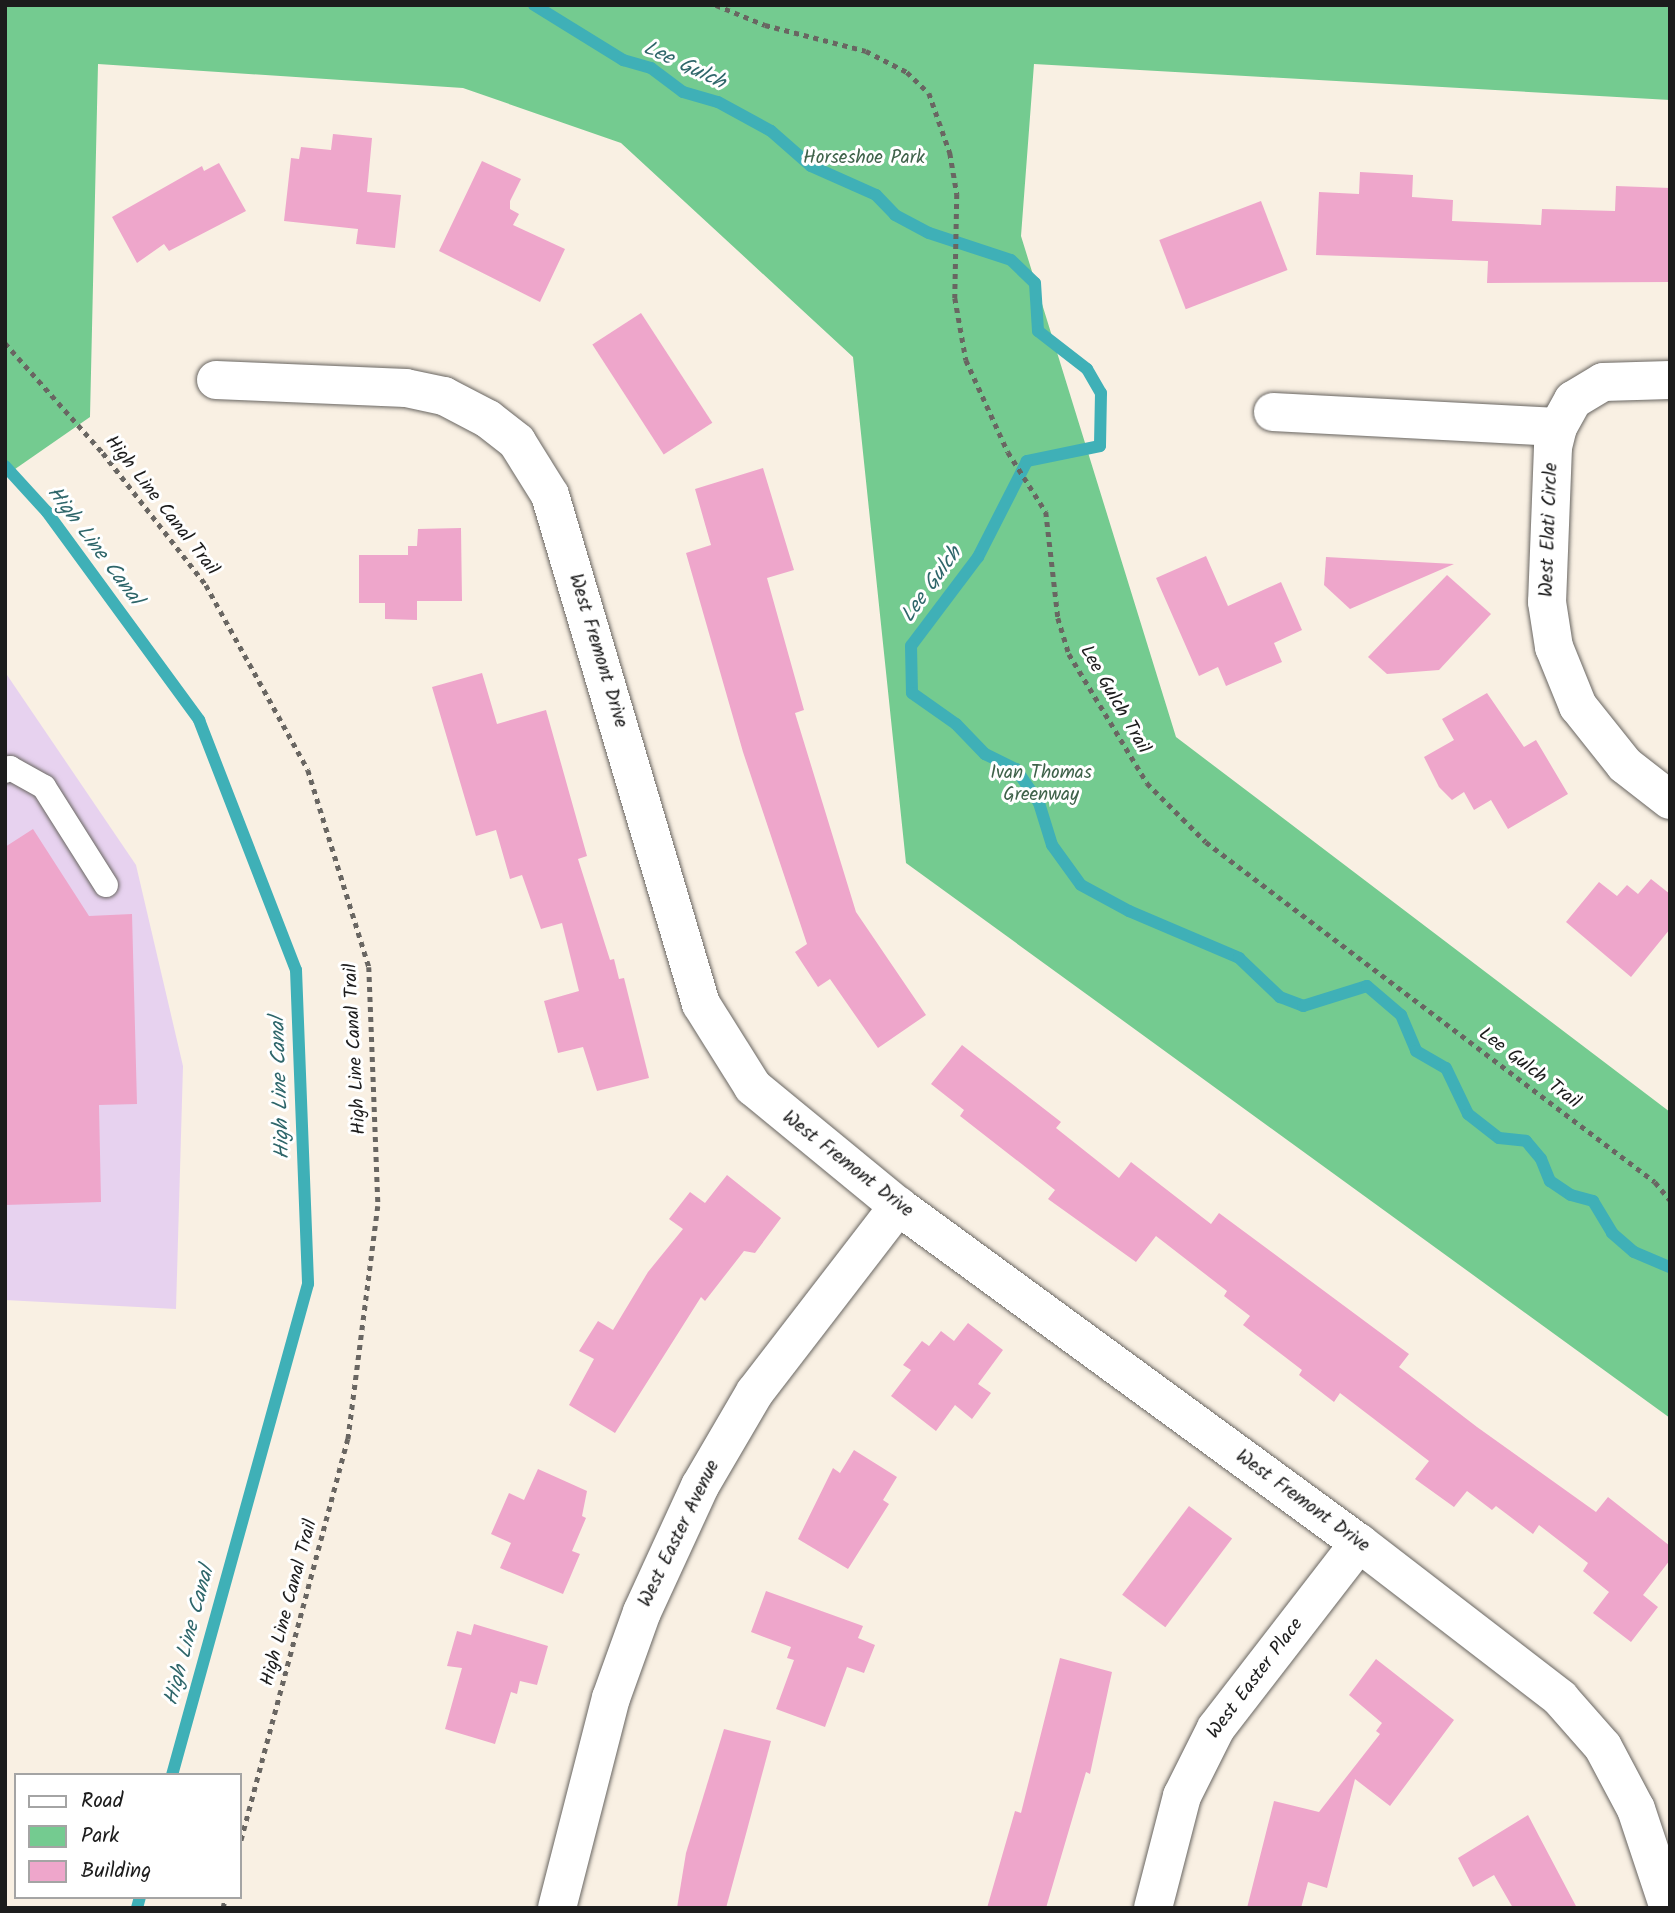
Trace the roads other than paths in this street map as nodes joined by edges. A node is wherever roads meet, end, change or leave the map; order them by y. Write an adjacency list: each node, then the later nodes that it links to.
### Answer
1 (216, 380): 8 (street, West Fremont Drive)
2 (1670, 380): 4 (street, West Elati Circle)
3 (1273, 412): 4 (street)
4 (1558, 427): 6 (street, West Elati Circle)
5 (5, 771): 7 (lane)
6 (1670, 800)
7 (106, 885)
8 (898, 1206): 9 (street, West Fremont Drive); 10 (street, West Easter Avenue)
9 (1359, 1544): 11 (street, West Easter Place); 12 (street, West Fremont Drive)
10 (557, 1908)
11 (1153, 1908)
12 (1670, 1908)

